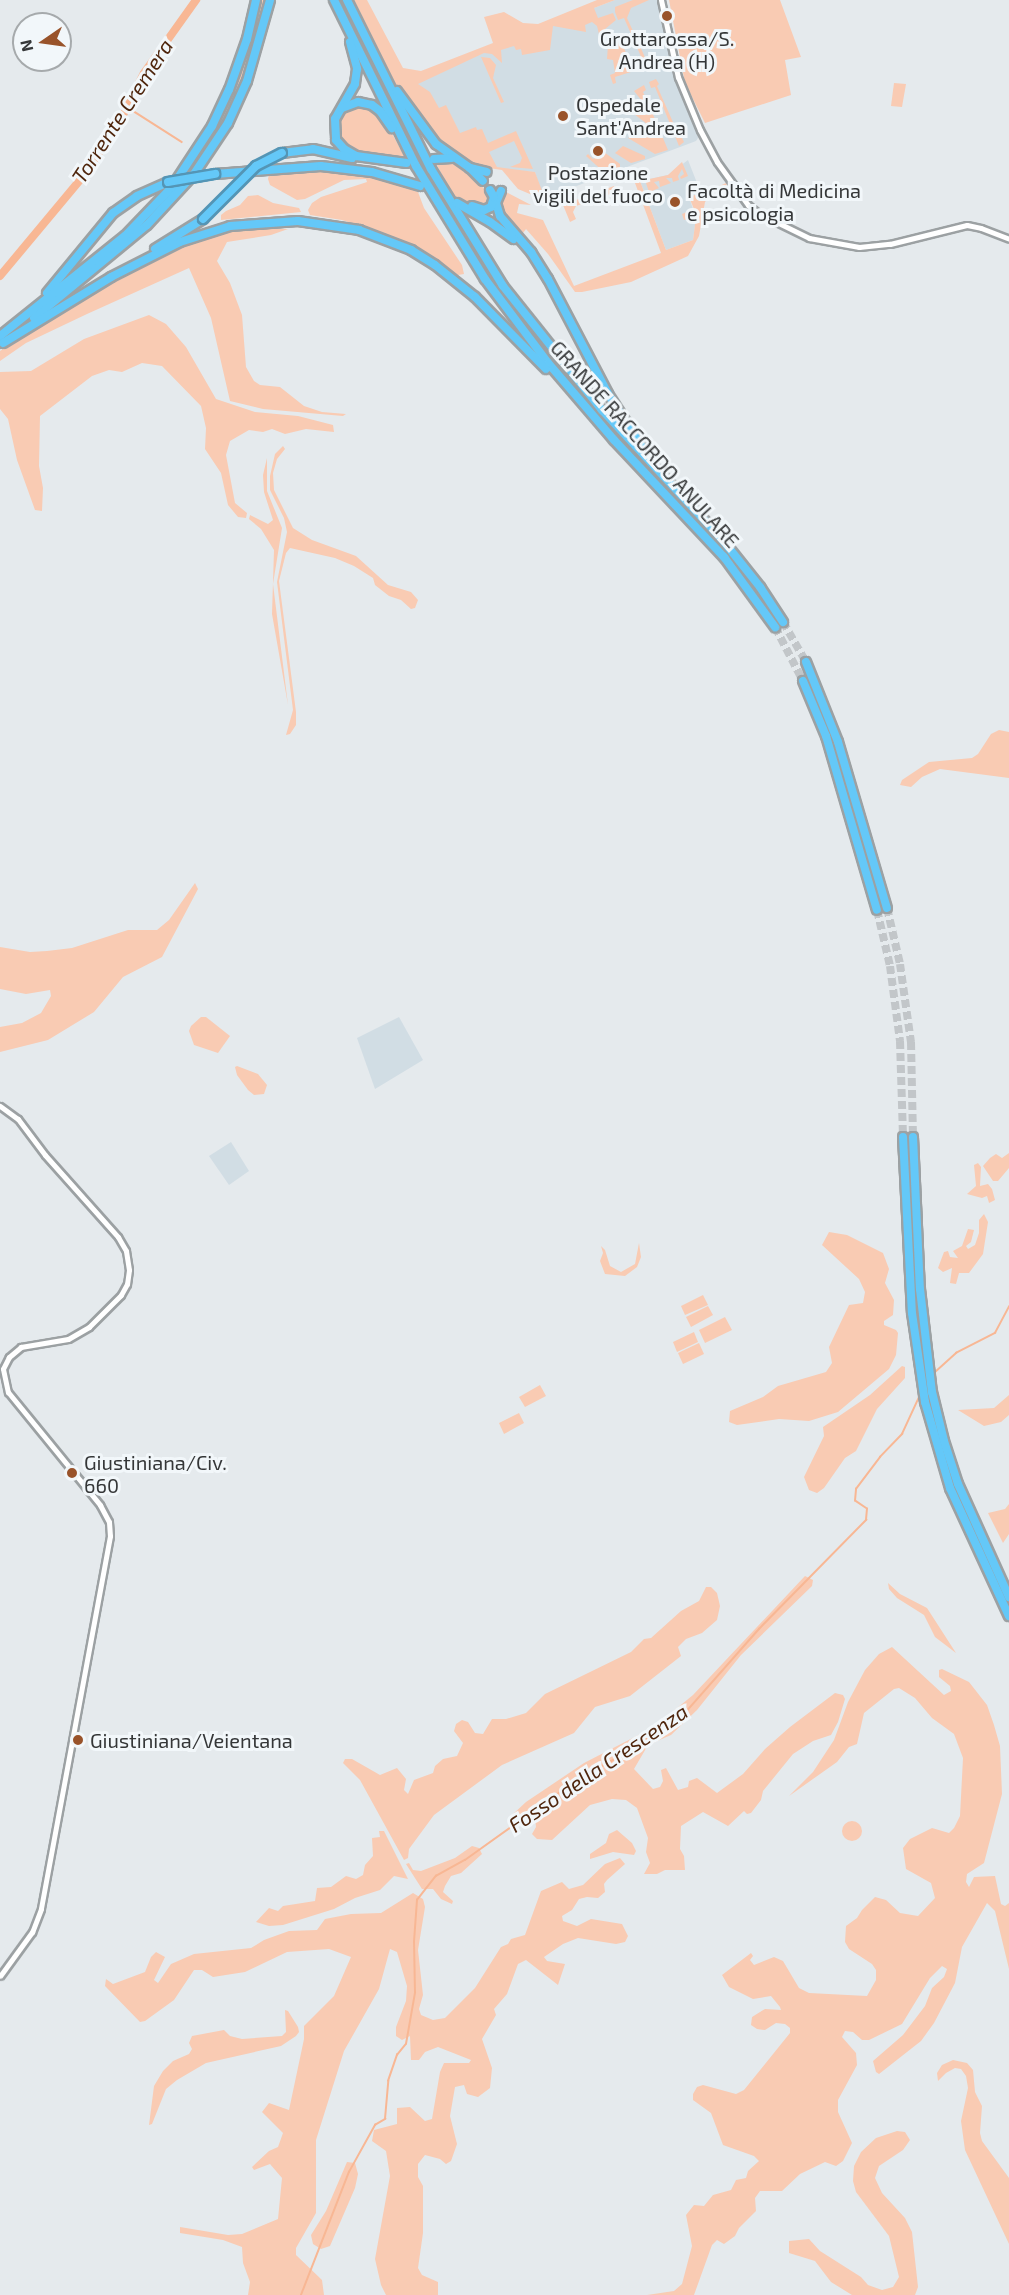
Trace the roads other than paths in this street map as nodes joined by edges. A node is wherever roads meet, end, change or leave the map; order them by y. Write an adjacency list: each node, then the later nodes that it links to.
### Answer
1 (256, 0): 21 (highway)
2 (270, 0): 21 (highway)
3 (335, 0): 7 (highway); 11 (highway, GRANDE RACCORDO ANULARE)
4 (347, 0): 6 (highway, GRANDE RACCORDO ANULARE)
5 (662, 0): 18 (street)
6 (363, 34): 9 (highway); 23 (highway, GRANDE RACCORDO ANULARE)
7 (342, 109): 10 (highway); 11 (highway)
8 (434, 159): 9 (highway)
9 (455, 159): 12 (highway)
10 (374, 160): 11 (highway); 19 (highway, bridge)
11 (412, 165): 22 (highway, GRANDE RACCORDO ANULARE)
12 (470, 168): 13 (highway); 14 (highway)
13 (487, 172)
14 (483, 181)
15 (420, 186): 21 (highway, bridge)
16 (490, 190): 20 (highway)
17 (501, 191): 20 (highway)
18 (1009, 239)
19 (132, 265): 21 (highway); 22 (highway)
20 (542, 270): 23 (highway)
21 (1, 340)
22 (614, 440): 23 (highway, GRANDE RACCORDO ANULARE)
23 (662, 475)
24 (806, 663): 26 (highway)
25 (803, 681): 27 (highway)
26 (887, 908)
27 (877, 910)
28 (0, 1106): 34 (street)
29 (903, 1137): 31 (highway)
30 (913, 1137): 31 (highway)
31 (940, 1443): 32 (highway); 33 (highway)
32 (1009, 1597)
33 (1009, 1616)
34 (0, 1976)

